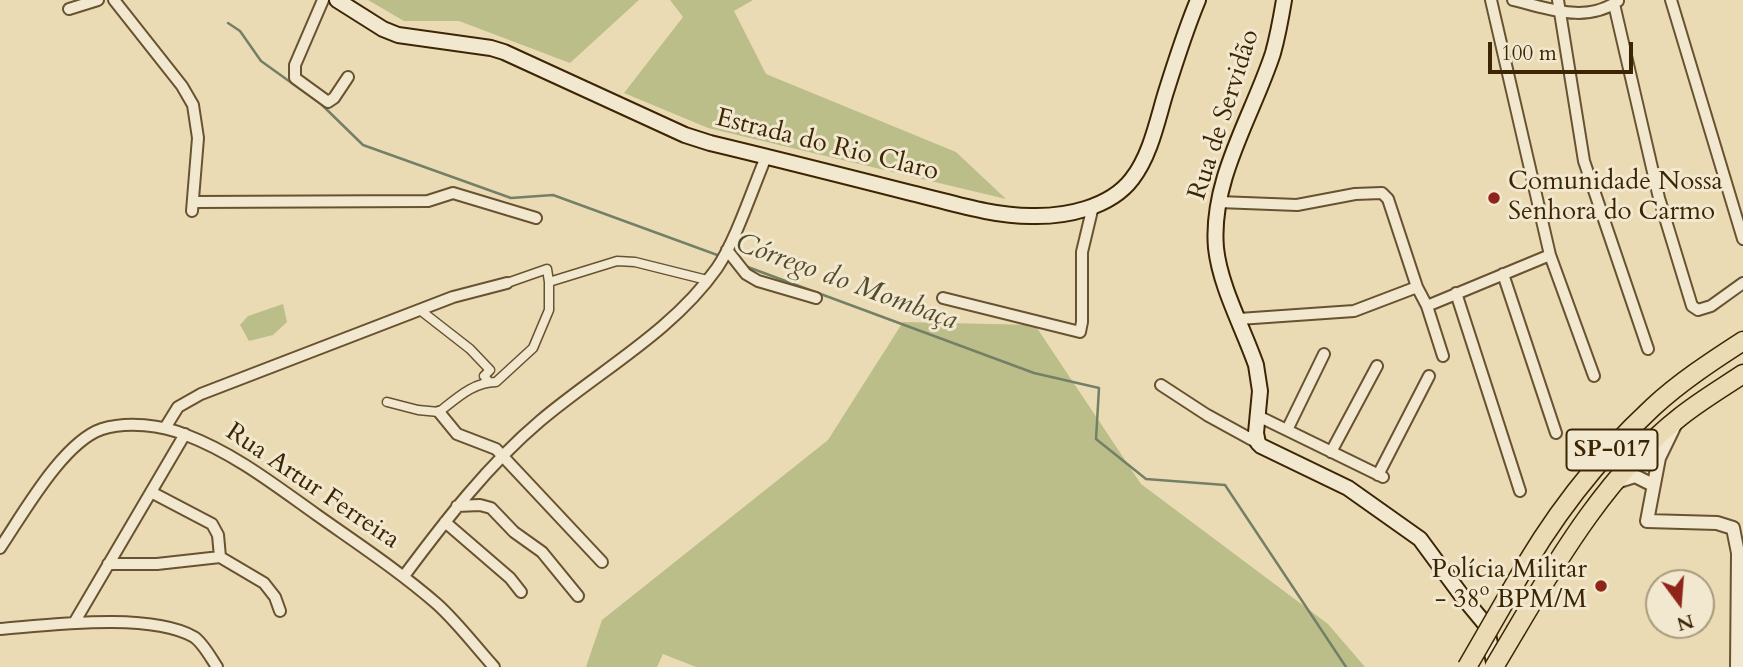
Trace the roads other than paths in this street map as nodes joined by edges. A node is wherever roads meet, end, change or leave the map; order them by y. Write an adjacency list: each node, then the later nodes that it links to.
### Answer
1 (98, 0): 12 (street)
2 (114, 0): 17 (street)
3 (323, 0): 13 (street)
4 (337, 0): 14 (main road, Estrada do Rio Claro)
5 (1198, 0): 16 (main road, Estrada do Rio Claro)
6 (1284, 0): 15 (main road, Rua de Servidão)
7 (1491, 0): 20 (street)
8 (1515, 0): 11 (street)
9 (1671, 0): 18 (street)
10 (1617, 2): 11 (street); 25 (street)
11 (1559, 6): 34 (street)
12 (69, 9)
13 (348, 77)
14 (766, 157): 16 (main road, Estrada do Rio Claro); 19 (street)
15 (1219, 202): 26 (street); 32 (main road, Rua de Servidão)
16 (1093, 206): 29 (street)
17 (536, 218)
18 (1742, 234)
19 (727, 250): 22 (street); 28 (street)
20 (1550, 255): 21 (street); 40 (street)
21 (1503, 274): 27 (street); 49 (street)
22 (707, 280): 23 (street); 53 (street)
23 (549, 282): 24 (street); 41 (street)
24 (507, 283): 31 (street)
25 (1743, 284)
26 (1417, 287): 30 (street); 32 (street)
27 (1456, 293): 30 (street); 56 (street)
28 (817, 298)
29 (943, 298)
30 (1427, 306): 36 (street)
31 (420, 310): 41 (street); 47 (street)
32 (1239, 319): 45 (main road, Rua de Servidão)
33 (1743, 341): 73 (highway, SP-017, bridge)
34 (1647, 349)
35 (1324, 354): 48 (street)
36 (1443, 356)
37 (1377, 366): 52 (street)
38 (1743, 374): 46 (highway, SP-017)
39 (1429, 376): 52 (street)
40 (1594, 376)
41 (489, 382): 44 (street)
42 (1161, 385): 51 (street)
43 (387, 402): 44 (street)
44 (439, 412): 53 (street)
45 (1258, 416): 48 (street); 51 (main road, Rua de Servidão)
46 (1679, 417): 54 (highway, SP-017); 55 (street)
47 (164, 428): 50 (street, Rua Artur Ferreira); 60 (street, Rua Artur Ferreira)
48 (1287, 430): 52 (street)
49 (1556, 433)
50 (186, 434): 57 (street); 65 (street, Rua Artur Ferreira)
51 (1258, 443): 74 (main road)
52 (1331, 452)
53 (502, 458): 58 (street); 63 (street)
54 (1616, 482): 55 (street); 74 (highway, SP-017, bridge)
55 (1653, 485): 61 (street)
56 (1520, 491)
57 (151, 492): 62 (street); 64 (street)
58 (457, 506): 59 (street); 67 (street)
59 (444, 522): 65 (street); 66 (street)
60 (0, 548)
61 (1741, 553): 75 (street)
62 (220, 557): 64 (street); 68 (street)
63 (602, 562)
64 (108, 564): 69 (street)
65 (404, 576): 72 (street, Rua Artur Ferreira)
66 (521, 592)
67 (578, 596)
68 (280, 611)
69 (75, 623): 70 (street); 71 (street)
70 (0, 629)
71 (217, 667)
72 (494, 667)
73 (1467, 667)
74 (1495, 667)
75 (1737, 667)

